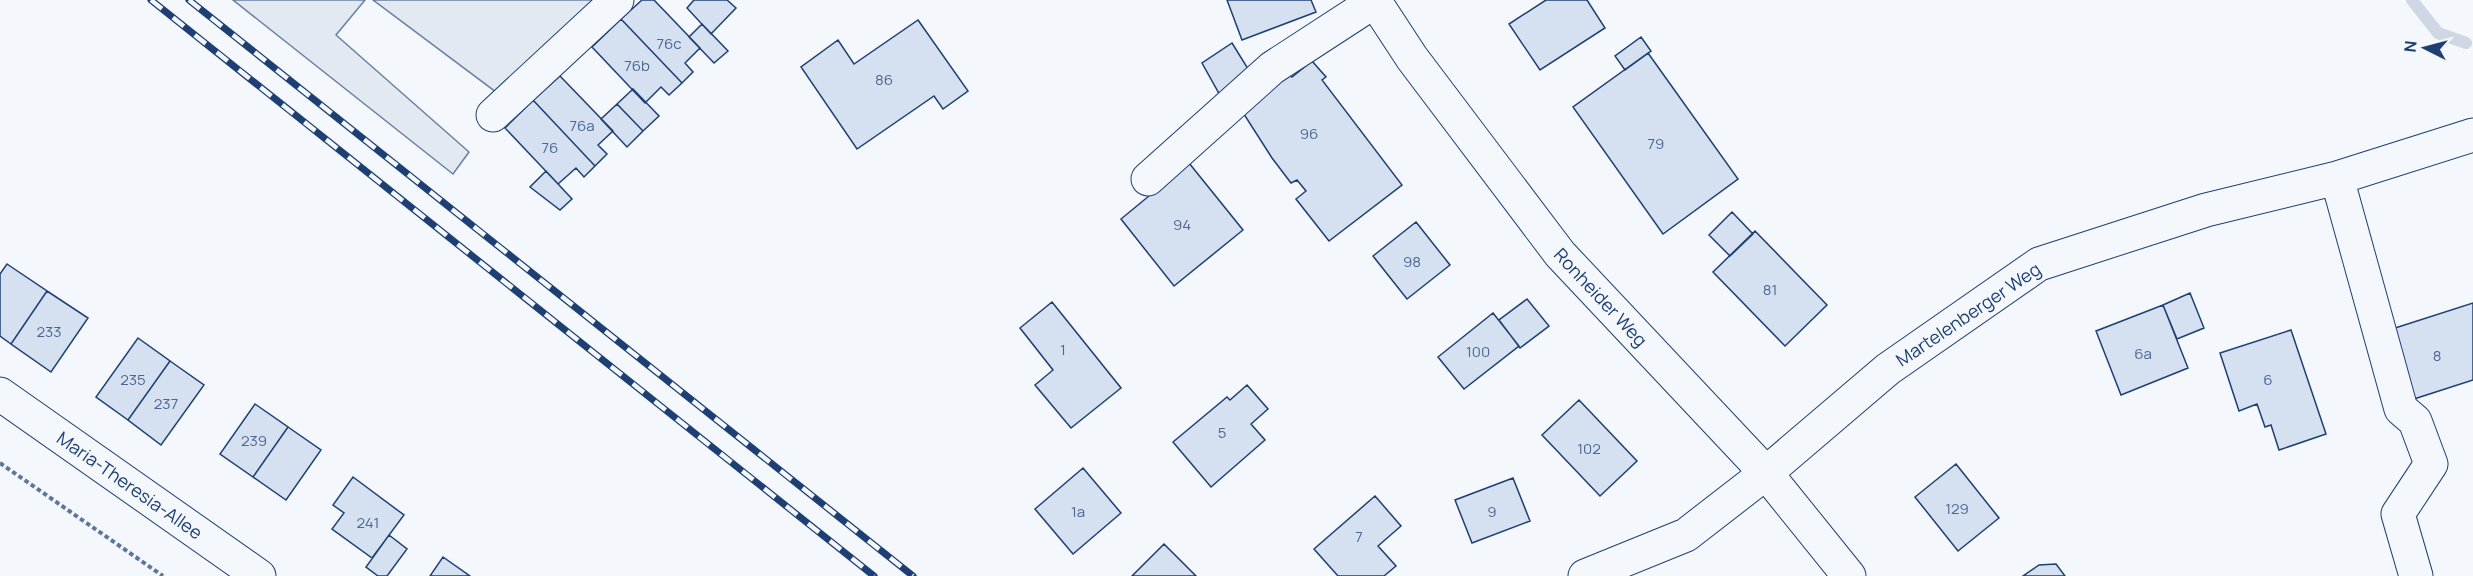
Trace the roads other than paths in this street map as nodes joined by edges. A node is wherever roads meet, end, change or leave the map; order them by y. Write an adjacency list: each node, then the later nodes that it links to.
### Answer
1 (617, 0): 3 (street)
2 (1374, 1): 5 (street); 8 (street, Ronheider Weg)
3 (493, 115)
4 (2473, 135): 6 (street, Martelenberger Weg)
5 (1148, 178)
6 (2337, 178): 8 (street, Martelenberger Weg); 12 (street)
7 (0, 394): 9 (street, Maria-Theresia-Allee)
8 (1766, 473): 10 (street, Martelenberger Weg); 11 (street, Ronheider Weg)
9 (260, 576)
10 (1585, 576)
11 (1849, 576)
12 (2416, 576)

